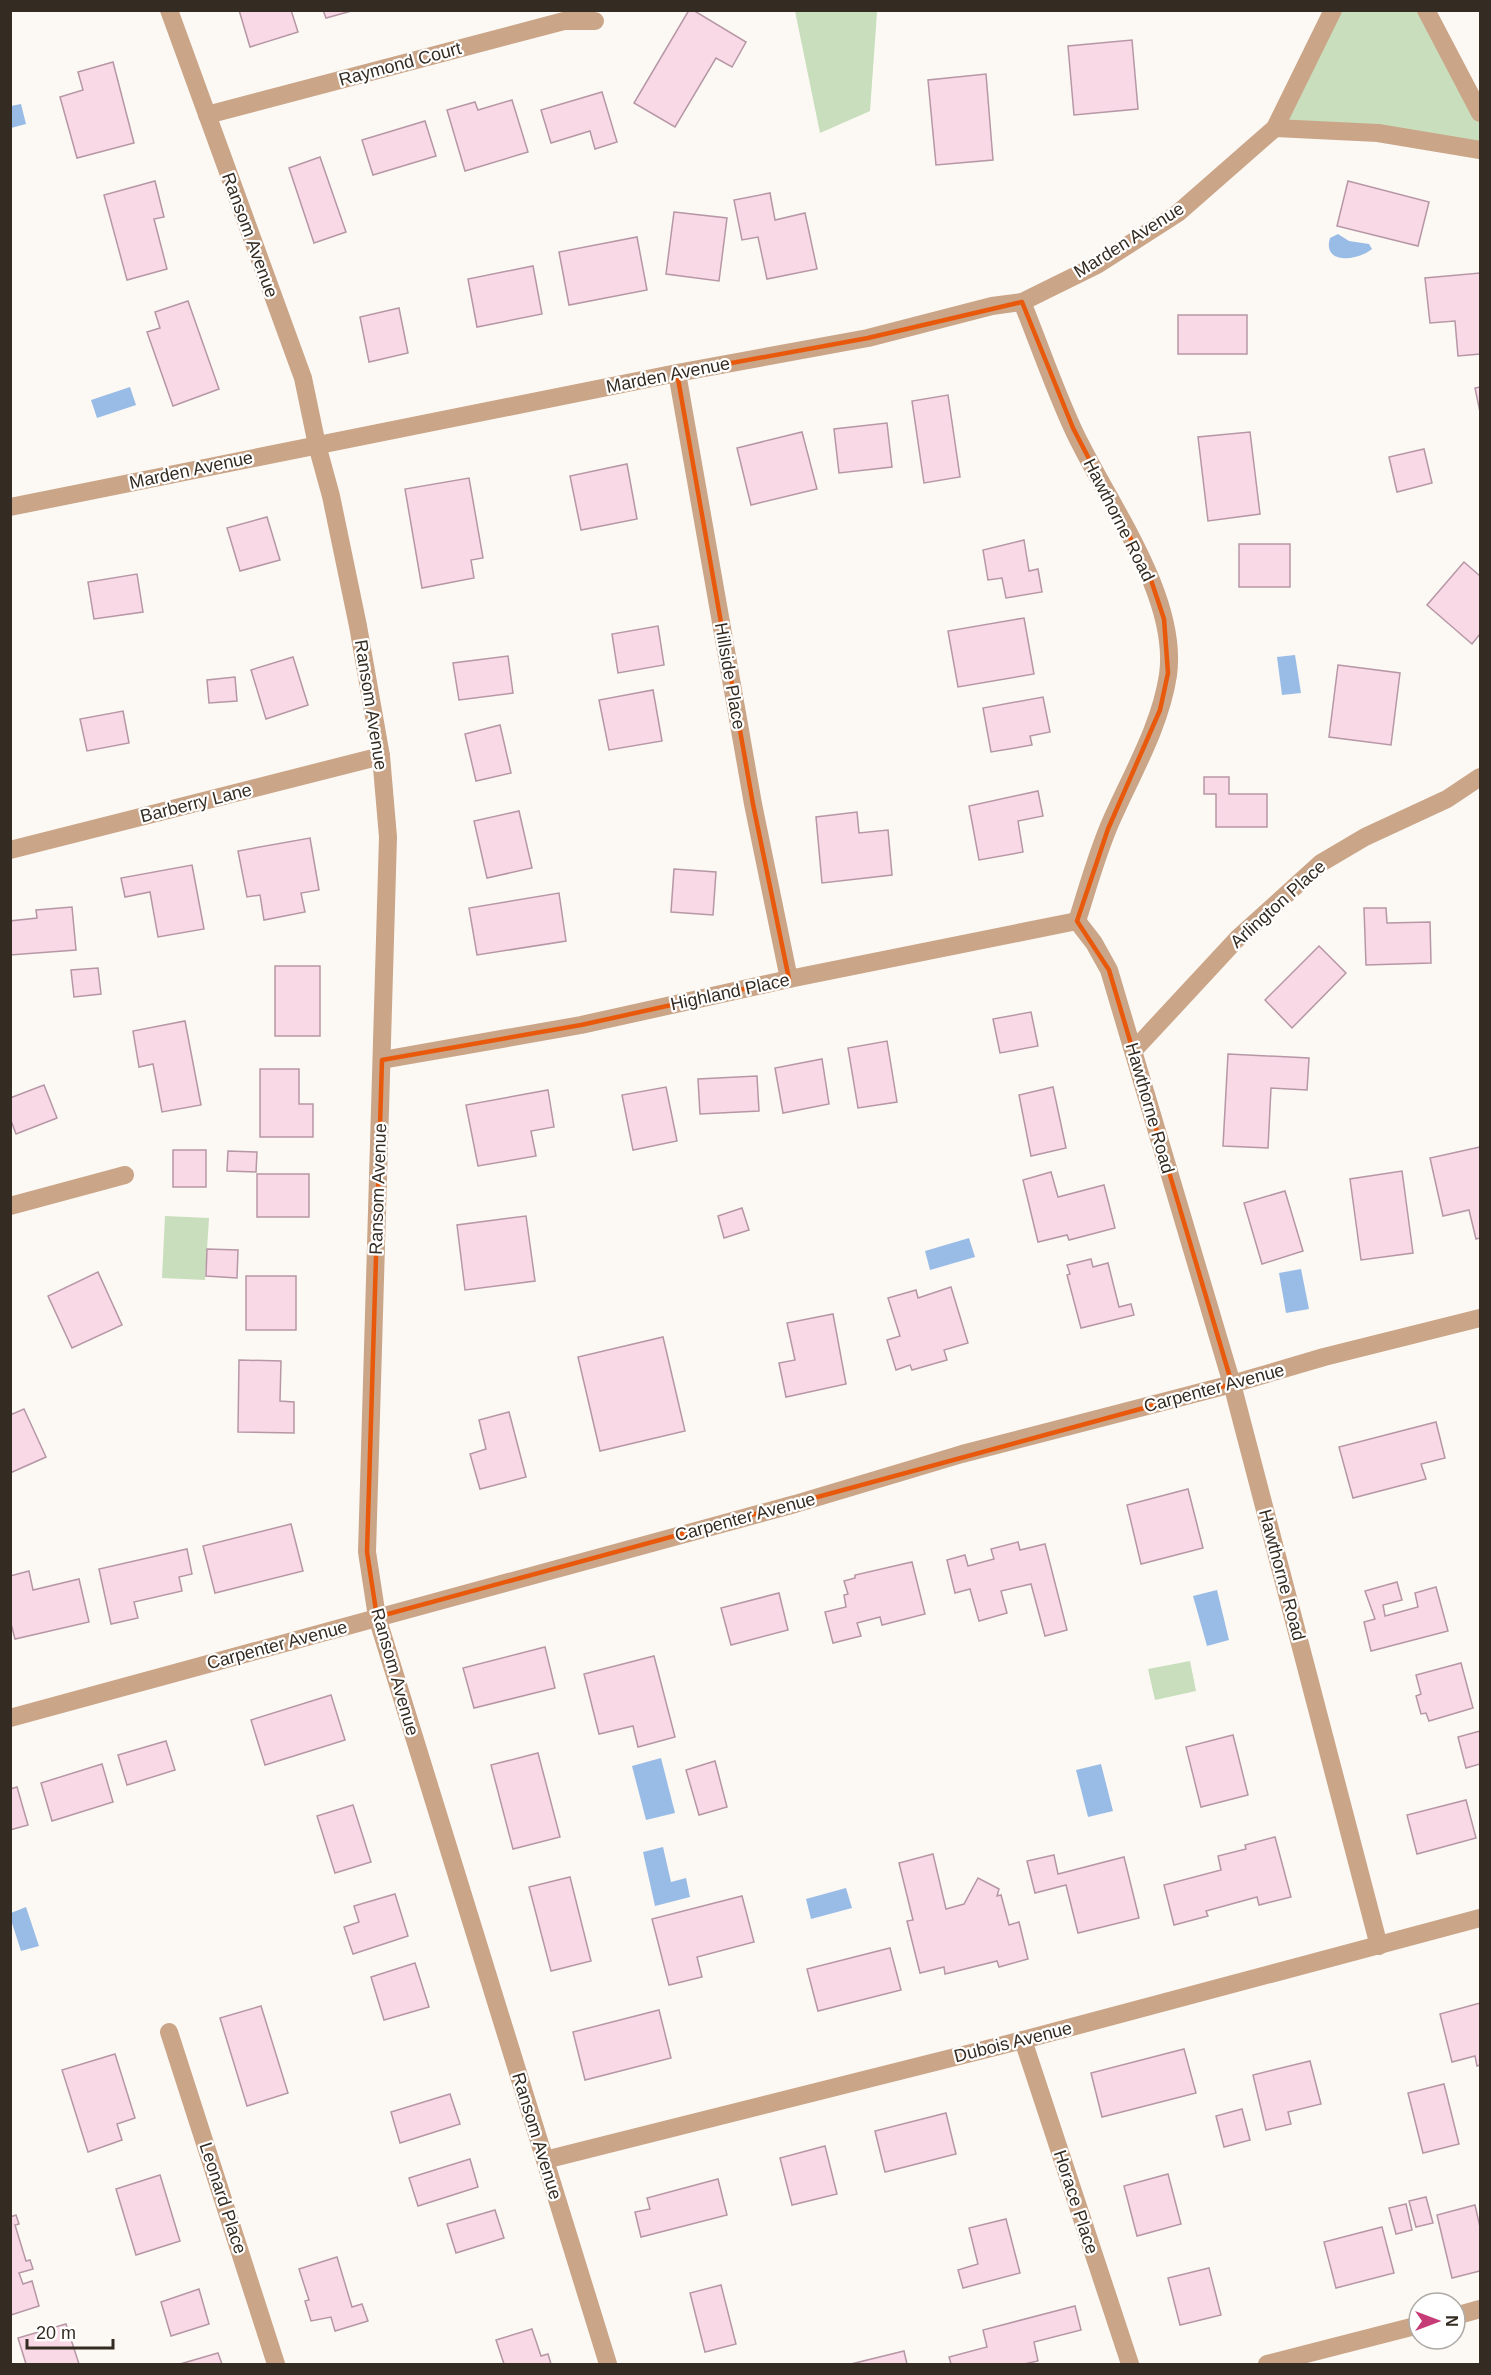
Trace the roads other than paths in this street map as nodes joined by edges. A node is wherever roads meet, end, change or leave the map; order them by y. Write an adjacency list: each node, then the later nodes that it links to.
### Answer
1 (169, 10): 6 (street, Ransom Avenue)
2 (1333, 10): 7 (street, Marden Avenue)
3 (1426, 10): 5 (street)
4 (595, 21): 6 (street, Raymond Court)
5 (1480, 112)
6 (207, 115): 11 (street, Ransom Avenue)
7 (1275, 129): 8 (street); 9 (street, Marden Avenue)
8 (1480, 150)
9 (1022, 302): 10 (street, Marden Avenue); 16 (street, Hawthorne Road)
10 (677, 373): 11 (street, Marden Avenue); 17 (street, Hillside Place)
11 (316, 445): 12 (street, Marden Avenue); 13 (street, Ransom Avenue)
12 (10, 507)
13 (381, 756): 15 (street, Barberry Lane); 19 (street, Ransom Avenue)
14 (1480, 777): 18 (street, Arlington Place)
15 (10, 850)
16 (1077, 921): 17 (street, Highland Place); 18 (street, Hawthorne Road)
17 (789, 979): 19 (street, Highland Place)
18 (1134, 1050): 23 (street, Hawthorne Road)
19 (382, 1060): 24 (street, Ransom Avenue)
20 (124, 1175): 21 (street)
21 (10, 1206)
22 (1480, 1318): 23 (street, Carpenter Avenue)
23 (1232, 1384): 24 (street, Carpenter Avenue); 27 (street, Hawthorne Road)
24 (377, 1617): 25 (street, Carpenter Avenue); 30 (street, Ransom Avenue)
25 (10, 1718)
26 (1480, 1918): 27 (street, Dubois Avenue)
27 (1379, 1946): 29 (street, Dubois Avenue)
28 (169, 2032): 32 (street, Leonard Place)
29 (1023, 2040): 30 (street, Dubois Avenue); 34 (street, Horace Place)
30 (544, 2160): 33 (street, Ransom Avenue)
31 (1407, 2328): 35 (street)
32 (276, 2364)
33 (608, 2364)
34 (1130, 2364)
35 (1267, 2364)

